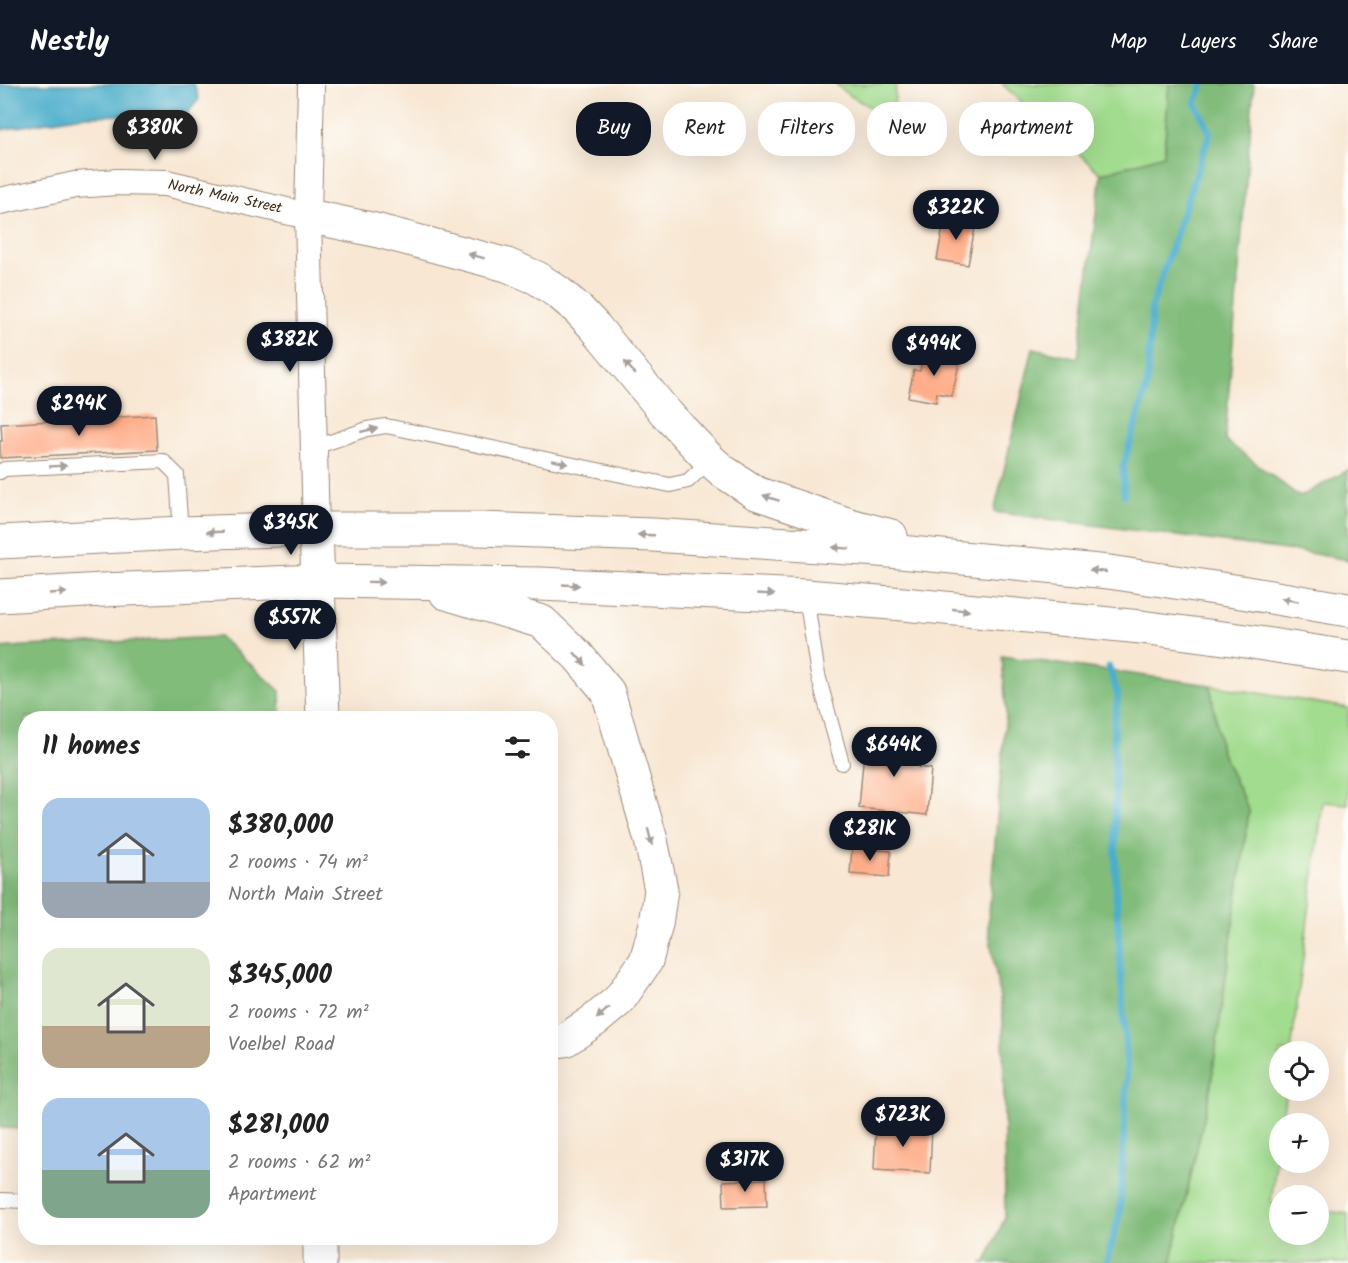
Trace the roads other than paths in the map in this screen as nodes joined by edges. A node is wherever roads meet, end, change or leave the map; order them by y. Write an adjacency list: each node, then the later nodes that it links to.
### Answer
1 (311, 84): 3 (street)
2 (0, 201): 3 (street, North Main Street)
3 (308, 216): 4 (street); 5 (main road, one-way to 3)
4 (313, 448): 5 (lane, one-way to 5); 7 (street)
5 (710, 460): 10 (main road, one-way to 5)
6 (0, 472): 8 (lane, one-way to 8)
7 (316, 529): 8 (main road, one-way to 8); 10 (main road, one-way to 7); 11 (main road)
8 (181, 533): 9 (main road)
9 (0, 542)
10 (989, 561): 15 (main road, one-way to 10)
11 (318, 581): 12 (main road, one-way to 12); 13 (main road, one-way to 11); 17 (main road)
12 (416, 583): 14 (main road, one-way to 14); 19 (main road, one-way to 19)
13 (0, 596)
14 (806, 597): 16 (main road, one-way to 16); 18 (lane)
15 (1348, 610)
16 (1348, 657)
17 (323, 711)
18 (842, 763)
19 (558, 1041)
20 (0, 1200): 21 (lane)
21 (18, 1201)
22 (320, 1245): 23 (main road)
23 (320, 1263)

